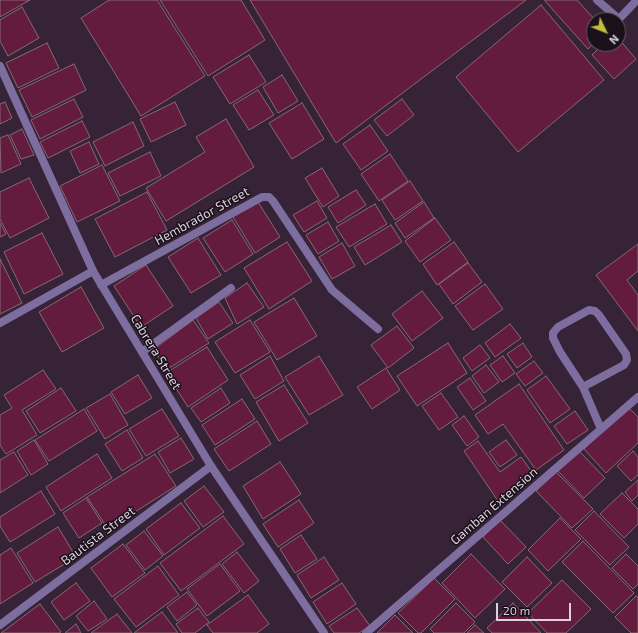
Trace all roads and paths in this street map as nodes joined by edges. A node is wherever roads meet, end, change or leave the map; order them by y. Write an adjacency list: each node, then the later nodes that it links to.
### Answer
1 (597, 0): 2 (street)
2 (637, 0)
3 (0, 66): 4 (street, Cabrera Street)
4 (93, 272): 5 (street, Cabrera Street); 7 (street)
5 (101, 285): 8 (street, Hembrador Street); 9 (street, Cabrera Street)
6 (231, 288): 9 (street)
7 (0, 323)
8 (378, 329)
9 (142, 352): 13 (street, Cabrera Street)
10 (583, 387): 10 (street); 12 (street)
11 (638, 396): 12 (street, Gamban Extension)
12 (601, 429): 16 (street, Gamban Extension)
13 (211, 466): 14 (street, Bautista Street); 15 (street, Cabrera Street)
14 (0, 625)
15 (324, 633)
16 (366, 633)

